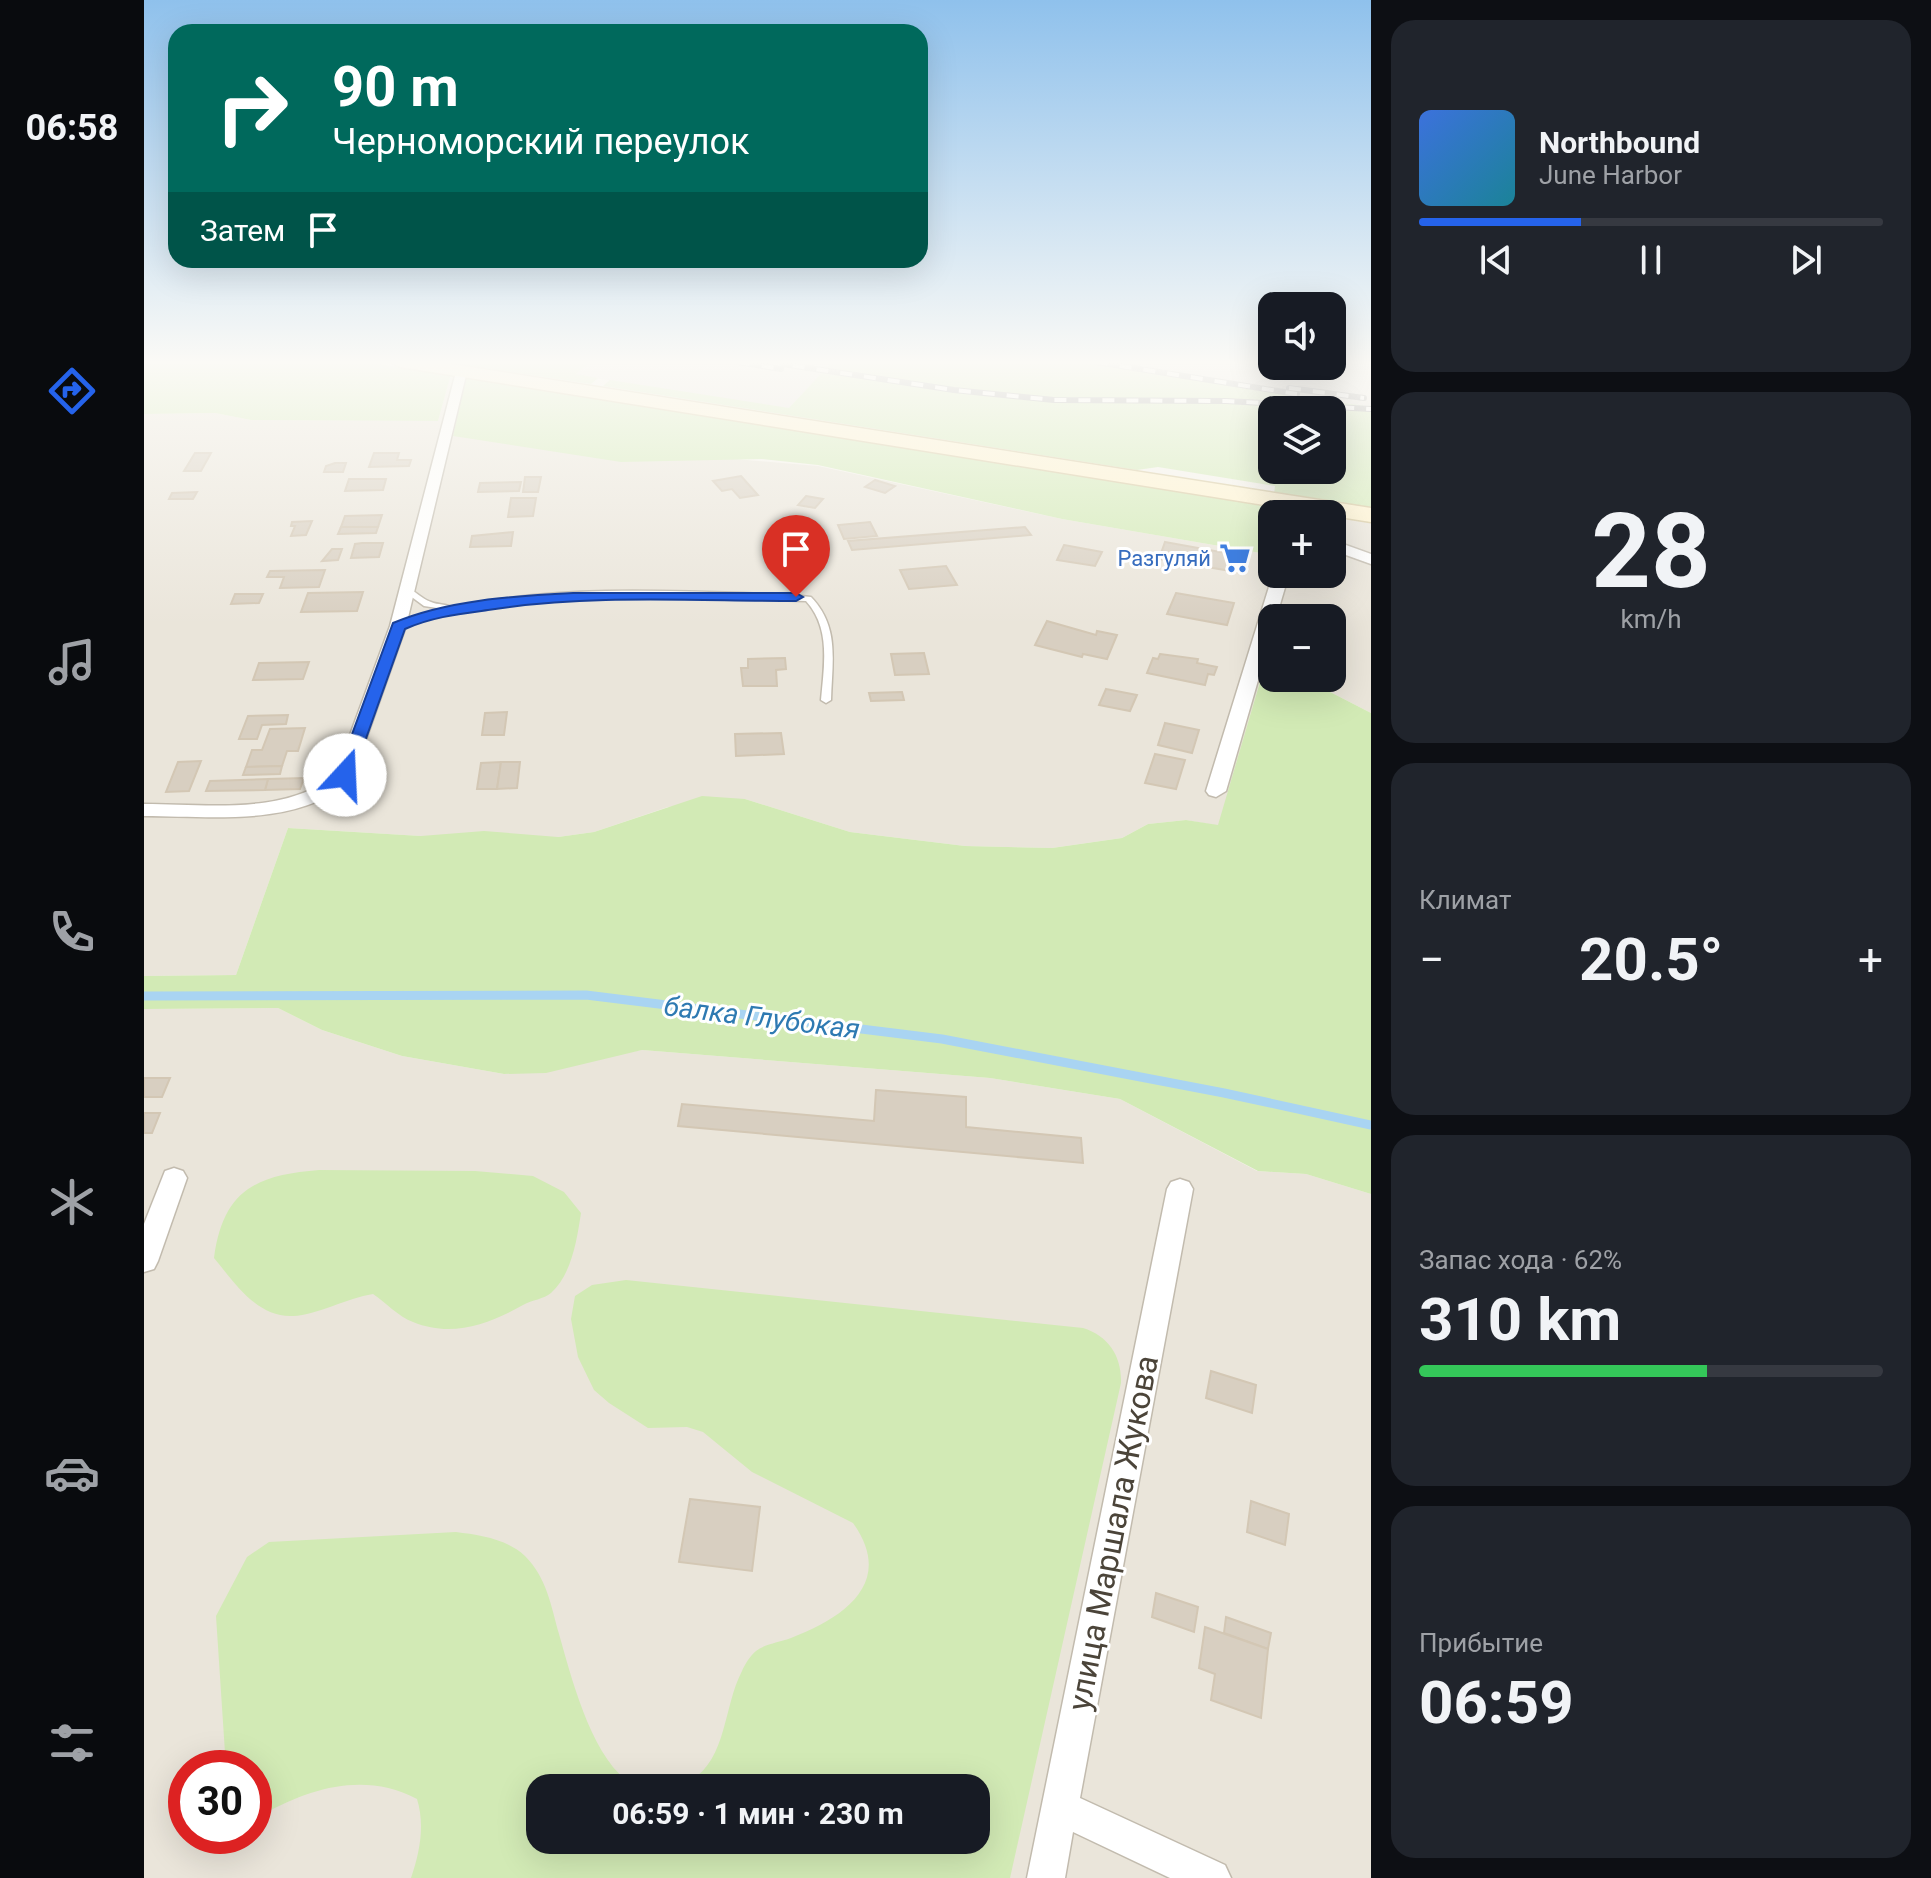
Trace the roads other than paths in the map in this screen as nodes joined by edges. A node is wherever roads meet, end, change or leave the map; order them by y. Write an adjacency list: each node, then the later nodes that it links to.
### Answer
1 (442, 450): 9 (street)
2 (939, 450): 3 (main road)
3 (1258, 502)
4 (1346, 513): 5 (main road)
5 (1371, 515)
6 (1346, 550): 7 (street)
7 (1371, 559)
8 (1277, 588): 13 (street)
9 (408, 590): 10 (lane); 11 (street)
10 (460, 608): 11 (lane); 12 (lane)
11 (398, 626): 14 (street)
12 (826, 700)
13 (1216, 791)
14 (144, 810)
15 (174, 1178): 17 (street)
16 (1180, 1189): 18 (street, улица Маршала Жукова)
17 (144, 1261)
18 (1059, 1807): 19 (street, улица Маршала Жукова); 20 (street)
19 (1046, 1878)
20 (1212, 1878)

